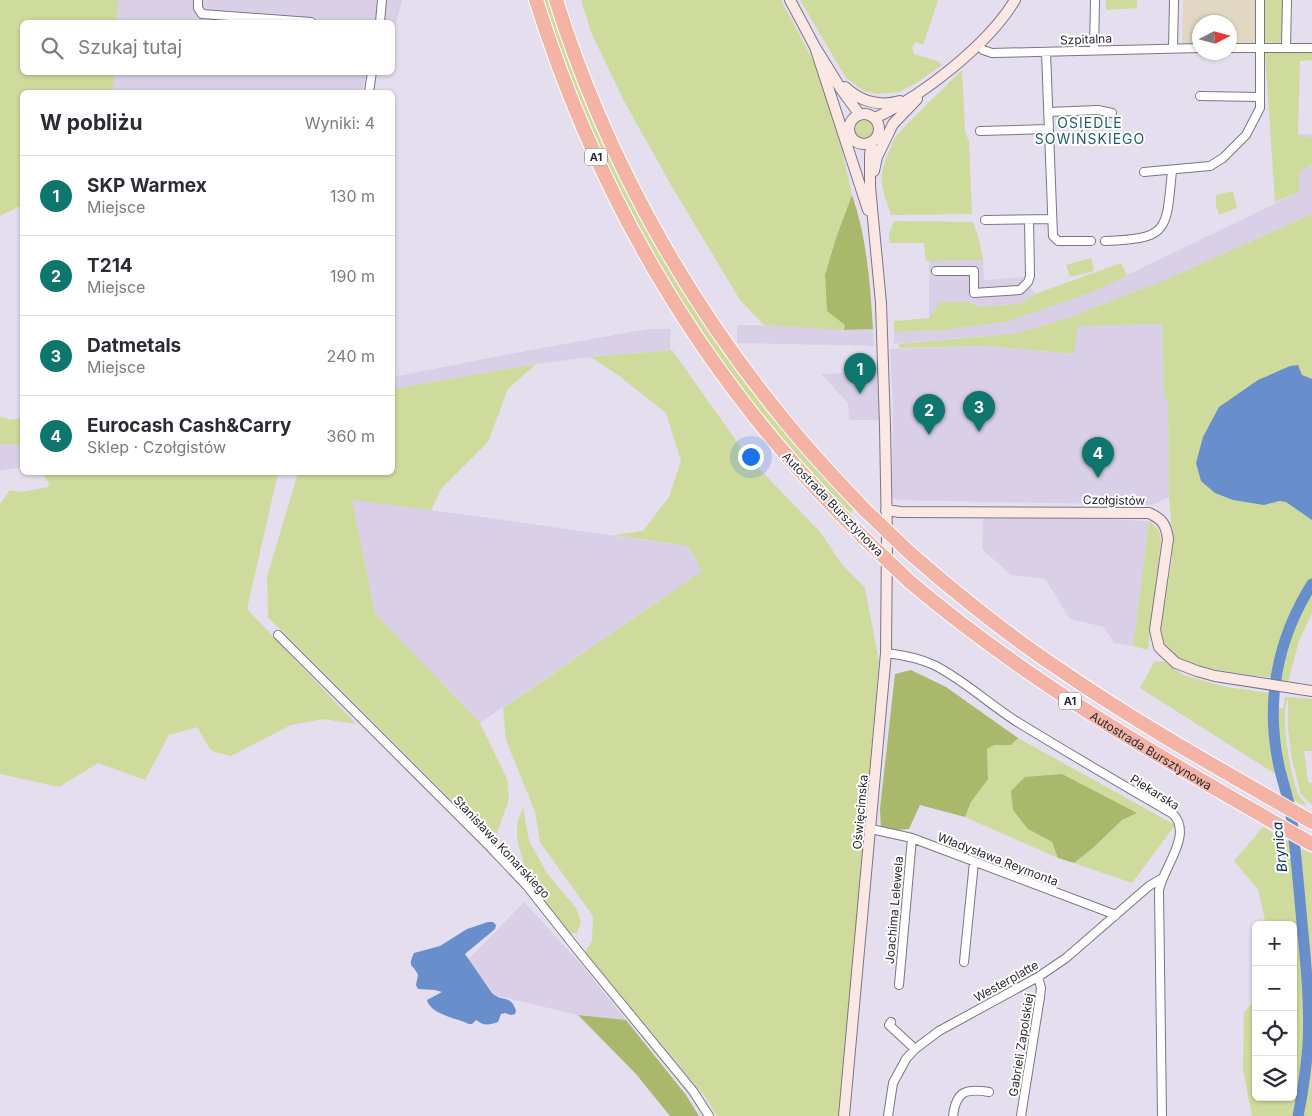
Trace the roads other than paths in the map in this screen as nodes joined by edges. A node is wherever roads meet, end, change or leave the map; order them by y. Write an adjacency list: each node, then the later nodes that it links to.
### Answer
1 (198, 0): 11 (street)
2 (382, 0): 12 (street)
3 (536, 0): 54 (highway, Autostrada Bursztynowa / A1, bridge)
4 (556, 0): 51 (highway, Autostrada Bursztynowa / A1, bridge)
5 (790, 0): 14 (street)
6 (1015, 0): 13 (street)
7 (1095, 0): 21 (street)
8 (1174, 0): 15 (street)
9 (1260, 0): 18 (street)
10 (1287, 0): 19 (street)
11 (284, 20)
12 (380, 20)
13 (978, 44): 22 (street, Szpitalna); 25 (street)
14 (815, 47): 23 (street); 43 (street)
15 (1173, 48): 16 (street, Szpitalna); 21 (street, Szpitalna)
16 (1192, 48)
17 (1237, 48): 18 (street)
18 (1261, 48): 19 (street); 28 (street)
19 (1286, 48): 20 (street)
20 (1312, 48)
21 (1094, 50): 22 (street, Szpitalna)
22 (1046, 52): 29 (street)
23 (825, 63): 25 (street); 31 (street)
24 (372, 75): 26 (street)
25 (926, 89): 32 (street); 39 (street)
26 (369, 90)
27 (1200, 96): 28 (street)
28 (1260, 97): 37 (street)
29 (1048, 112): 30 (street); 33 (street)
30 (1112, 113)
31 (857, 118): 32 (street); 36 (street)
32 (877, 122): 35 (street)
33 (1048, 129): 34 (street); 42 (street)
34 (980, 131)
35 (872, 142): 36 (street); 39 (street)
36 (861, 144): 39 (street)
37 (1172, 171): 38 (street); 44 (street)
38 (1144, 172)
39 (870, 187): 43 (street)
40 (985, 220): 41 (street)
41 (1029, 220): 42 (street); 46 (street)
42 (1052, 220): 45 (street)
43 (875, 234): 47 (street, Oświęcimska)
44 (1106, 240)
45 (1091, 242)
46 (936, 271)
47 (886, 510): 49 (street, Oświęcimska); 50 (street, Czołgistów)
48 (278, 635): 64 (street, Stanisława Konarskiego)
49 (886, 653): 52 (street, Oświęcimska); 56 (street, Piekarska)
50 (1312, 691)
51 (1312, 822)
52 (871, 829): 53 (street, Władysława Reymonta); 65 (street, Oświęcimska)
53 (912, 838): 55 (street, Władysława Reymonta); 60 (street, Joachima Lelewela)
54 (1312, 844)
55 (974, 862): 57 (street, Władysława Reymonta); 58 (street)
56 (1161, 879): 57 (street, Westerplatte); 69 (street, Piekarska)
57 (1116, 915): 59 (street, Westerplatte)
58 (964, 962)
59 (1038, 978): 62 (street, Westerplatte); 68 (street, Gabrieli Zapolskiej)
60 (899, 985)
61 (891, 1022): 62 (street)
62 (915, 1049): 66 (street, Westerplatte)
63 (989, 1092): 67 (street)
64 (709, 1116)
65 (844, 1116)
66 (888, 1116)
67 (953, 1116)
68 (1021, 1116)
69 (1162, 1116)

